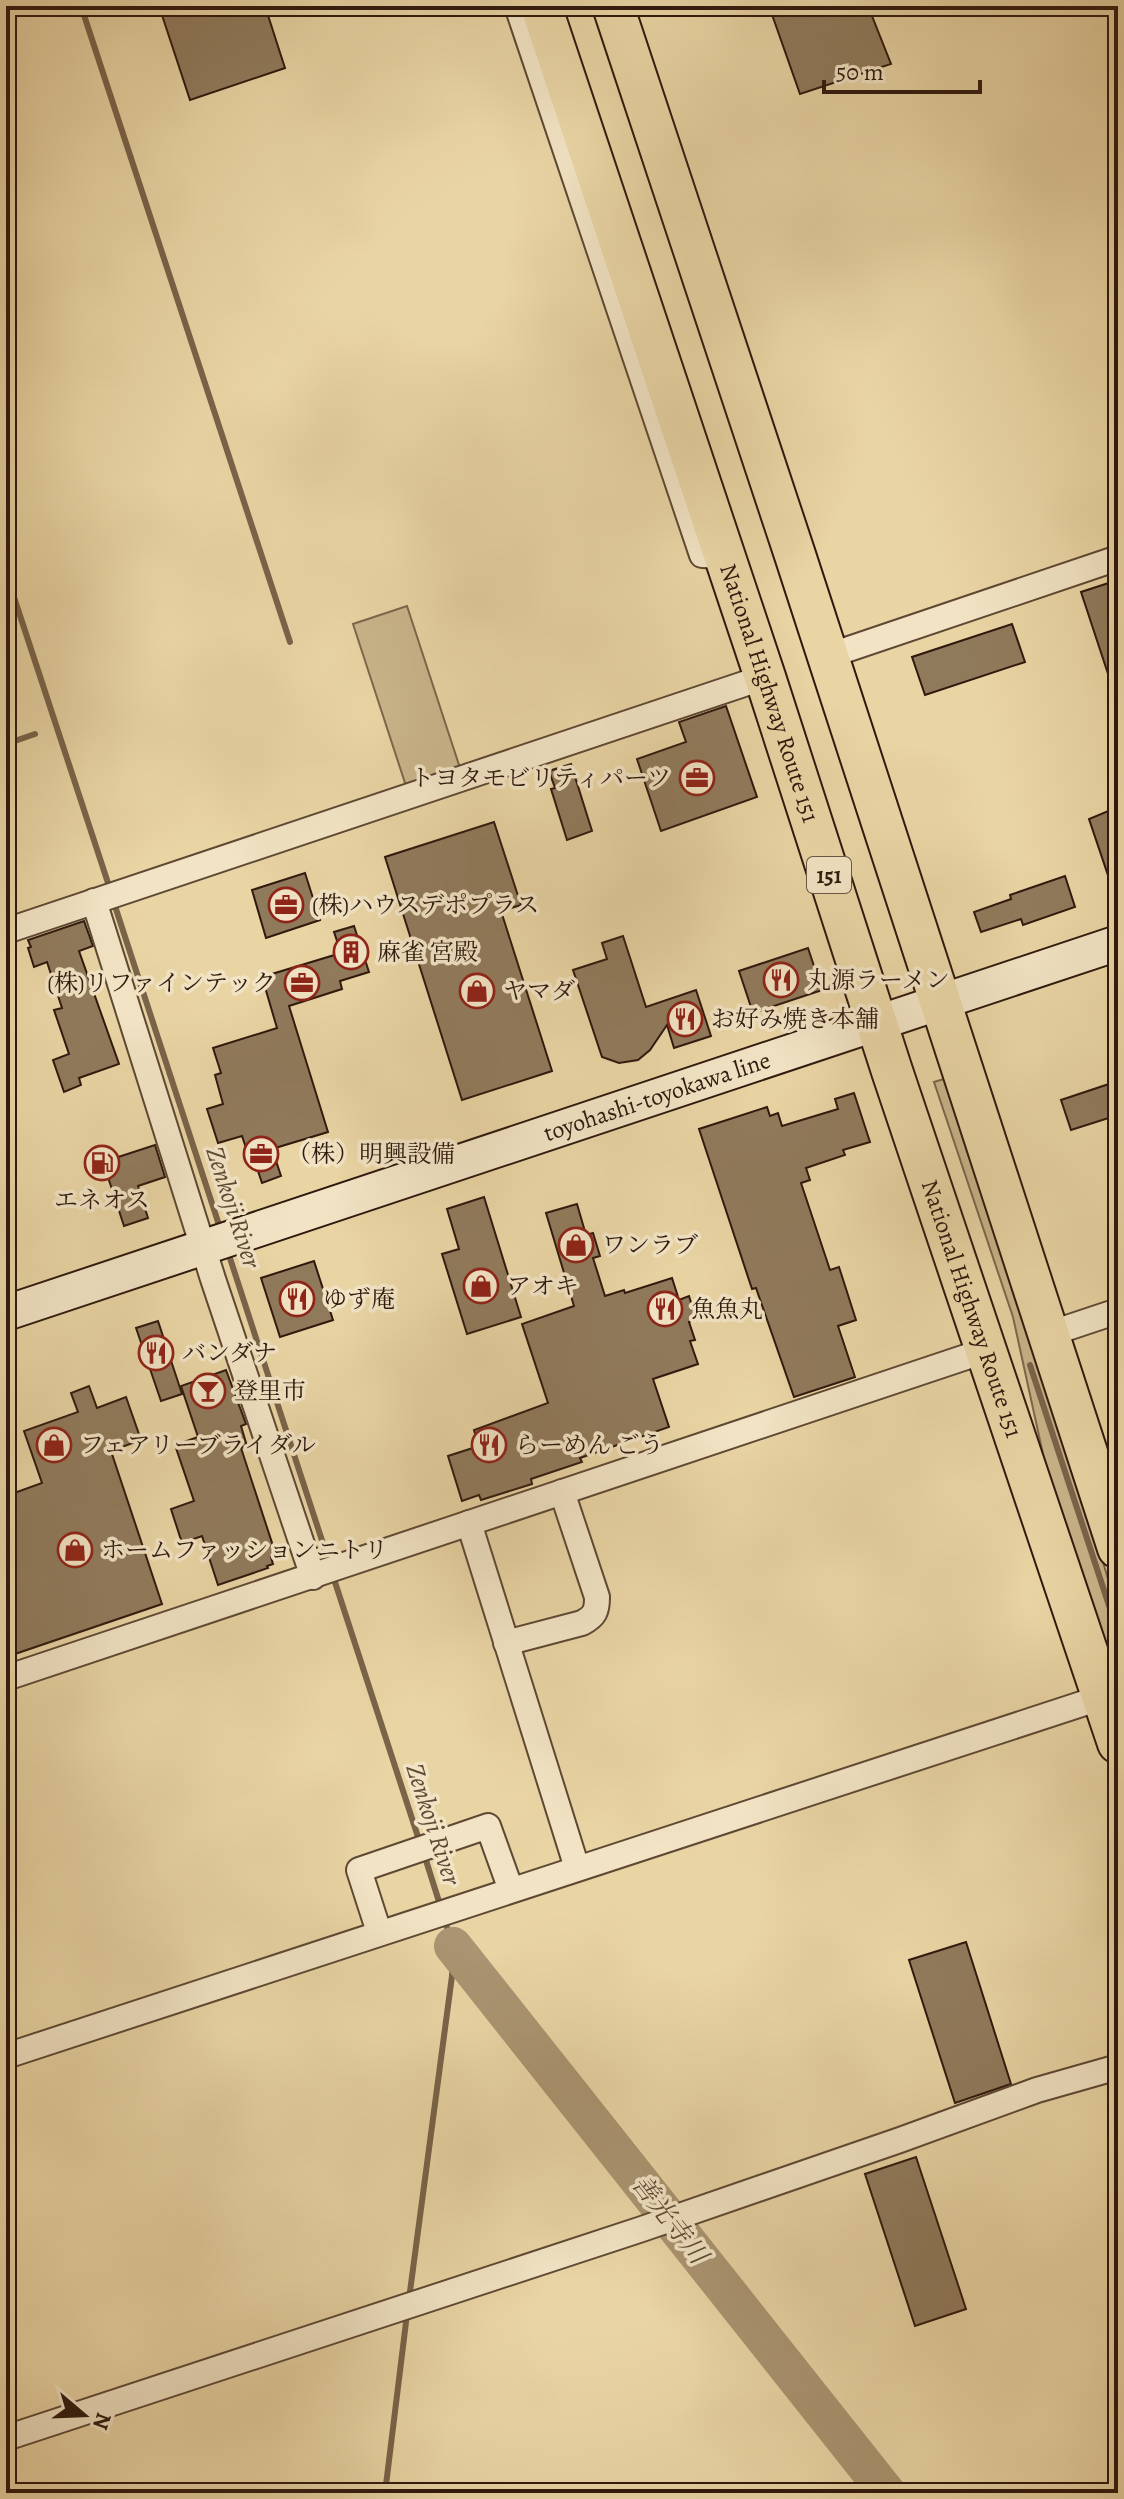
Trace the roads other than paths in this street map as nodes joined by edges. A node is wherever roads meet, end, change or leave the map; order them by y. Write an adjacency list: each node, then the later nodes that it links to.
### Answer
1 (517, 6): 6 (street)
2 (541, 6): 6 (highway, National Highway Route 151 / 151)
3 (613, 6): 5 (highway)
4 (632, 6): 5 (street)
5 (795, 555): 8 (highway)
6 (725, 556): 9 (highway, National Highway Route 151 / 151)
7 (1118, 558): 8 (street)
8 (828, 656): 13 (highway)
9 (765, 677): 10 (street); 14 (highway, National Highway Route 151 / 151)
10 (106, 897): 11 (street); 15 (street)
11 (6, 931)
12 (1118, 943): 13 (main road, toyohashi-toyokawa line)
13 (941, 1002): 14 (main road, toyohashi-toyokawa line); 18 (highway)
14 (876, 1023): 15 (main road, toyohashi-toyokawa line); 19 (highway, National Highway Route 151 / 151)
15 (220, 1242): 17 (main road, toyohashi-toyokawa line); 23 (street)
16 (1118, 1311): 18 (street)
17 (6, 1313)
18 (1049, 1334): 22 (highway)
19 (987, 1350): 20 (street); 26 (highway, National Highway Route 151 / 151)
20 (562, 1492): 21 (street); 24 (street)
21 (469, 1523): 23 (street); 24 (street)
22 (1118, 1548)
23 (328, 1571): 25 (street)
24 (506, 1643): 28 (street)
25 (6, 1678)
26 (1111, 1695): 27 (highway, National Highway Route 151 / 151); 28 (street)
27 (1118, 1743)
28 (577, 1868): 29 (street)
29 (511, 1890): 30 (street); 30 (street)
30 (379, 1932): 31 (street)
31 (6, 2056)
32 (1118, 2067): 33 (street)
33 (6, 2438)

